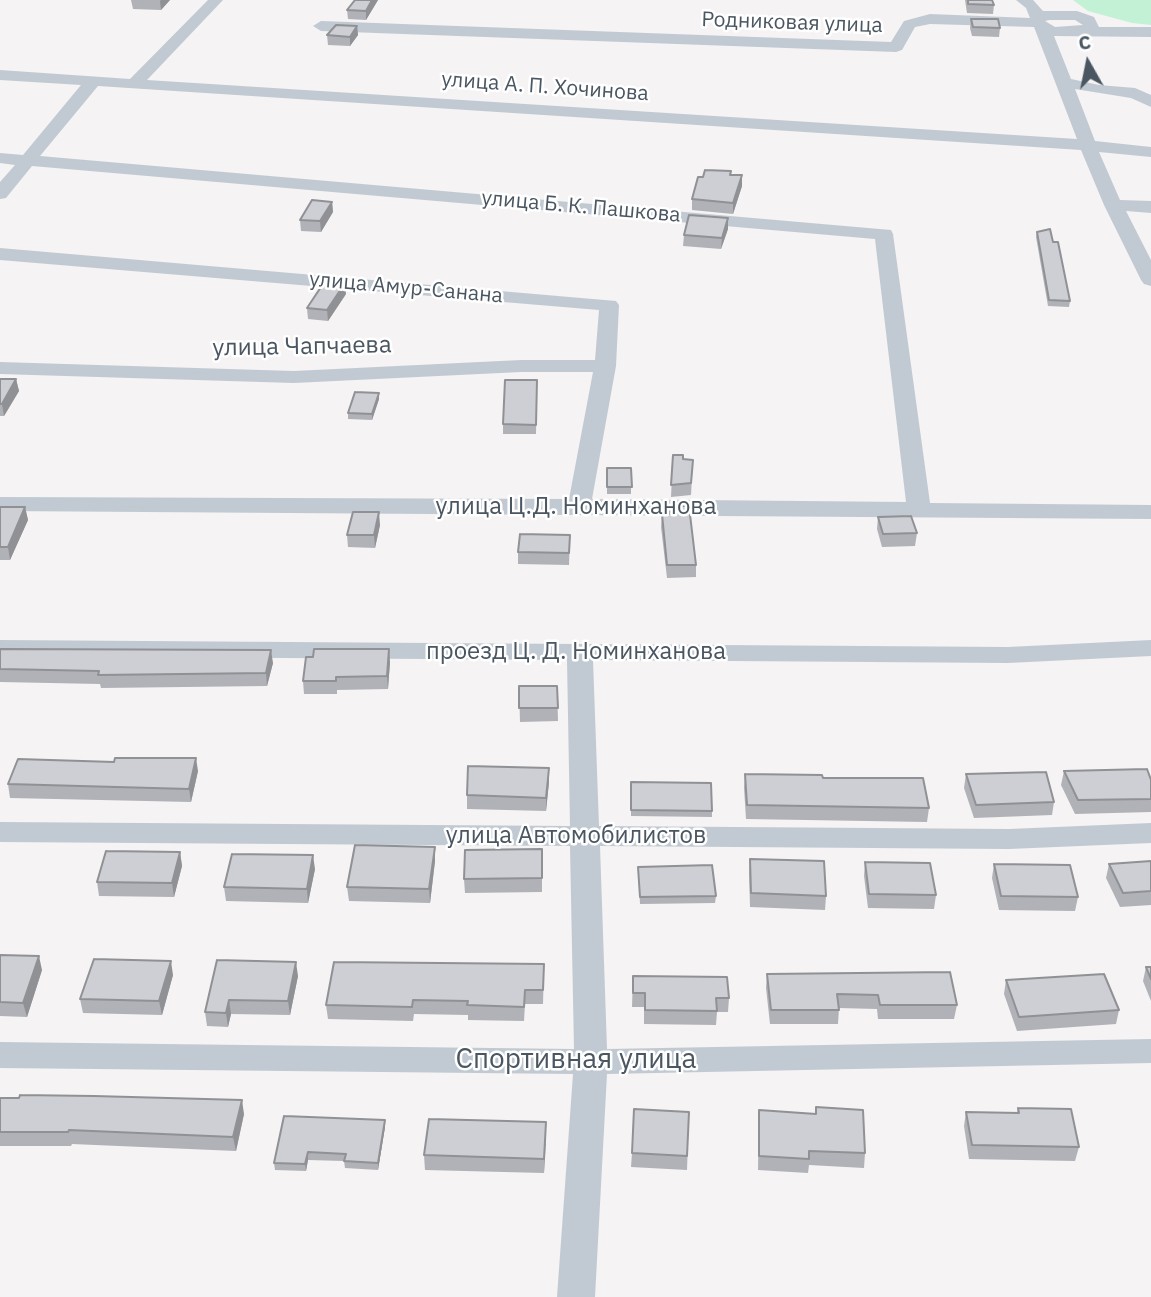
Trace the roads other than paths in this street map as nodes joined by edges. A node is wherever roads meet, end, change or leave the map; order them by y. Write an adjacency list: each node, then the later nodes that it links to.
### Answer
1 (216, 0): 13 (street)
2 (1023, 0): 5 (street)
3 (1039, 0): 6 (street)
4 (1060, 0): 6 (street)
5 (1039, 23): 6 (street); 7 (street, Родниковая улица); 9 (street)
6 (1078, 24): 8 (street); 9 (street)
7 (320, 26)
8 (1148, 32)
9 (1051, 46): 12 (street)
10 (0, 75): 11 (street, улица А. П. Хочинова)
11 (94, 80): 13 (street, улица А. П. Хочинова); 18 (street)
12 (1064, 82): 14 (street); 15 (street)
13 (134, 84): 15 (street, улица А. П. Хочинова)
14 (1151, 102)
15 (1086, 145): 16 (street); 20 (street)
16 (1151, 152)
17 (0, 158): 18 (street, улица Б. К. Пашкова)
18 (30, 159): 19 (street); 28 (street, улица Б. К. Пашкова)
19 (0, 194)
20 (1113, 205): 21 (street); 23 (street)
21 (1151, 207)
22 (0, 254): 24 (street, улица Амур-Санана)
23 (1151, 280)
24 (605, 366): 25 (street, улица Чапчаева); 27 (street, улица Амур-Санана)
25 (0, 368)
26 (0, 504): 27 (street, улица Ц.Д. Номинханова)
27 (579, 506): 28 (street, улица Ц.Д. Номинханова)
28 (919, 510): 29 (street, улица Ц.Д. Номинханова)
29 (1151, 512)
30 (0, 648): 32 (street, проезд Ц. Д. Номинханова)
31 (1151, 648): 32 (street, проезд Ц. Д. Номинханова)
32 (580, 652): 35 (street)
33 (0, 832): 35 (street, улица Автомобилистов)
34 (1151, 833): 35 (street, улица Автомобилистов)
35 (584, 836): 38 (street)
36 (1151, 1051): 38 (street, Спортивная улица)
37 (0, 1055): 38 (street, Спортивная улица)
38 (591, 1062): 39 (street)
39 (576, 1297)

